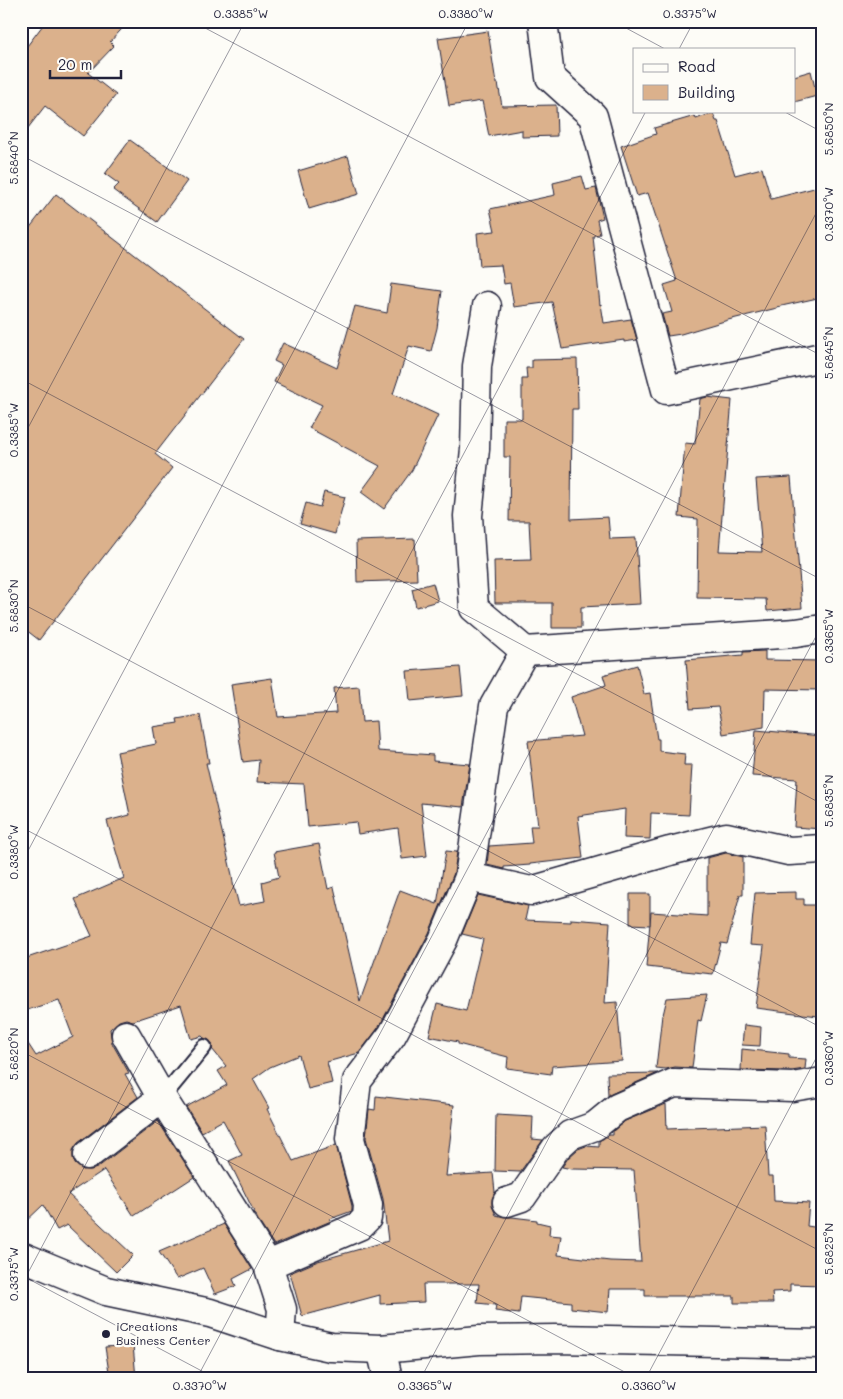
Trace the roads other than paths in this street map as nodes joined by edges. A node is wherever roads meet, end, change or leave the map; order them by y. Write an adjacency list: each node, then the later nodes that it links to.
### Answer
1 (543, 21): 3 (street)
2 (487, 306): 5 (street)
3 (822, 357)
4 (822, 629): 5 (street)
5 (525, 651): 7 (street)
6 (822, 849): 7 (street)
7 (469, 877): 15 (street)
8 (126, 1036): 11 (street)
9 (204, 1047): 11 (lane)
10 (822, 1082): 13 (street)
11 (162, 1098): 12 (street); 15 (street)
12 (88, 1155)
13 (507, 1202)
14 (21, 1256): 16 (street)
15 (268, 1265): 16 (street)
16 (280, 1336): 18 (street)
17 (822, 1344): 18 (street)
18 (381, 1349): 19 (street)
19 (388, 1378)

